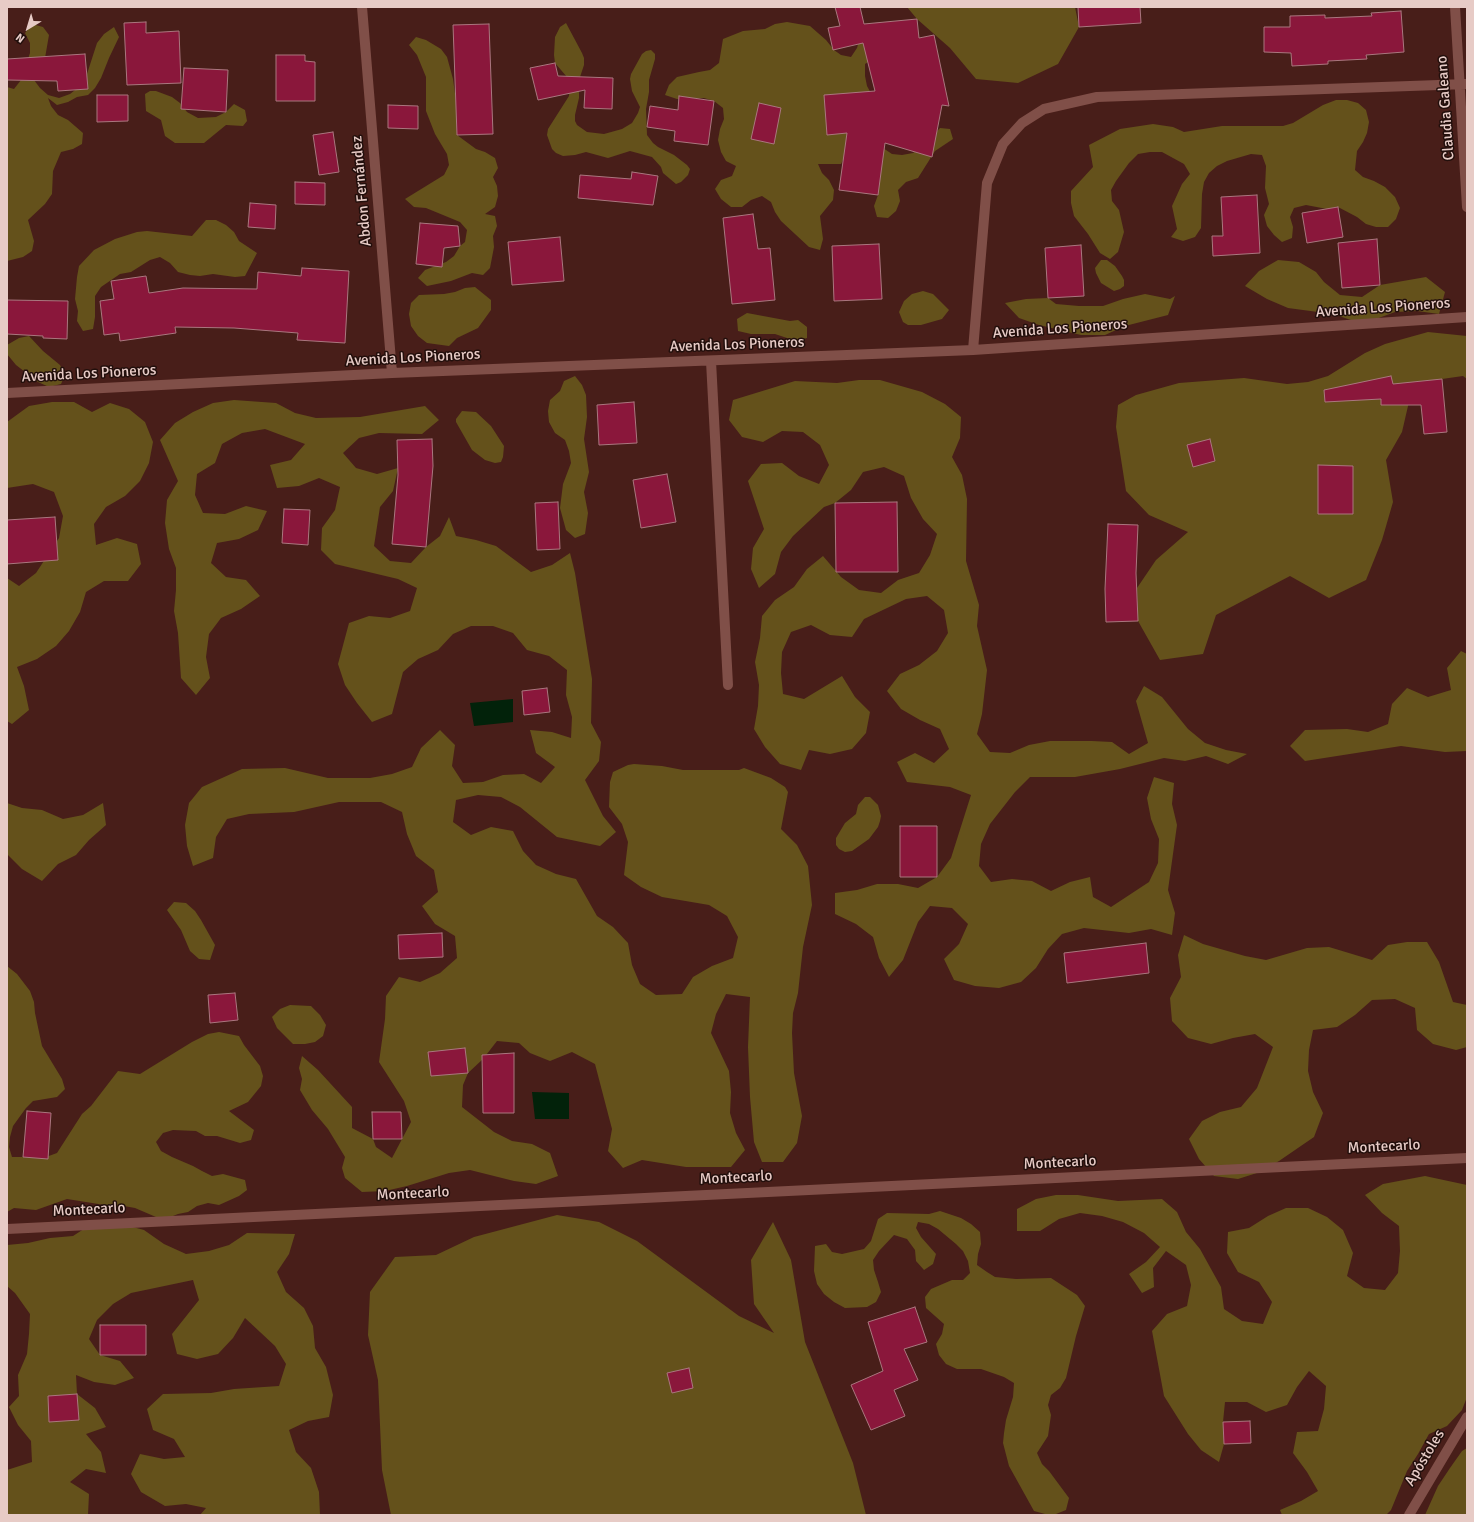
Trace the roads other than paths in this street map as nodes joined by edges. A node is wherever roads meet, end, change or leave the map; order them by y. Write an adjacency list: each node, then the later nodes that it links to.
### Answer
1 (362, 7): 8 (street, Abdon Fernández)
2 (1455, 7): 3 (street, Claudia Galeano)
3 (1463, 84): 4 (street, Claudia Galeano); 6 (street)
4 (1467, 207)
5 (1467, 317): 6 (street, Avenida Los Pioneros)
6 (973, 350): 7 (street, Avenida Los Pioneros)
7 (711, 361): 8 (street, Avenida Los Pioneros); 10 (street)
8 (392, 373): 9 (street, Avenida Los Pioneros)
9 (7, 393)
10 (728, 685)
11 (1467, 1158): 12 (street, Montecarlo)
12 (7, 1229)
13 (1467, 1417): 14 (street, Apóstoles)
14 (1409, 1515)

